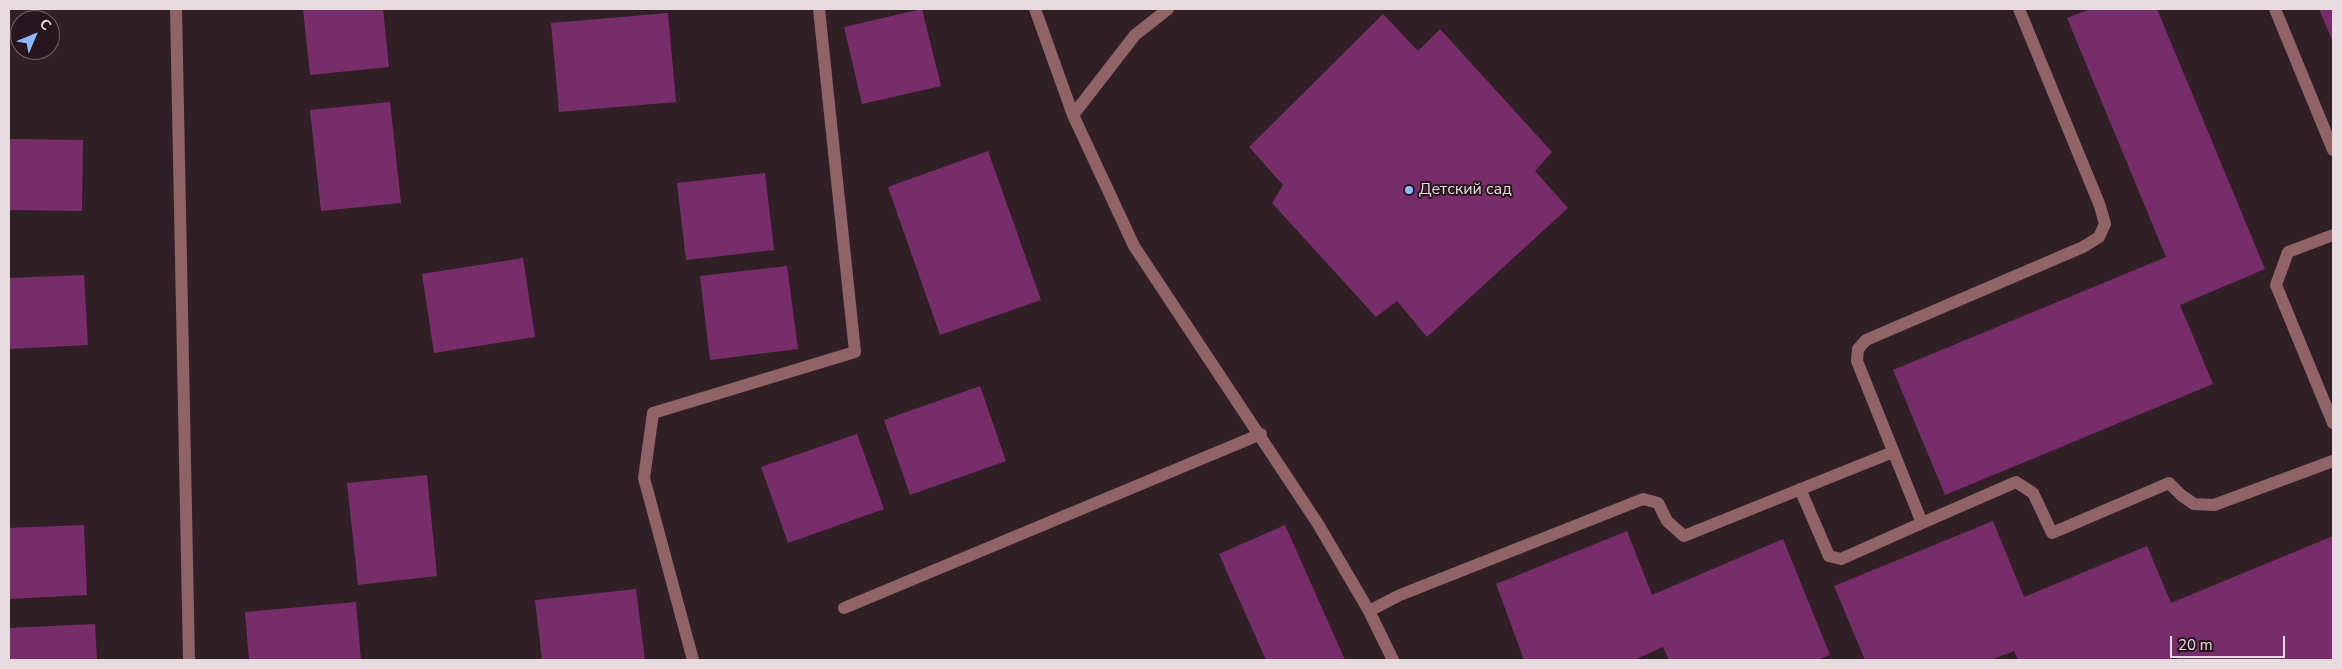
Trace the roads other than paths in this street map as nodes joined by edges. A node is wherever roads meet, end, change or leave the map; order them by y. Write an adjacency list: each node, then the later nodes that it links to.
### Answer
1 (176, 9): 18 (street)
2 (819, 9): 19 (street)
3 (1035, 9): 7 (street)
4 (1168, 9): 7 (street)
5 (2019, 9): 12 (street)
6 (2275, 9): 8 (street)
7 (1073, 115): 11 (street)
8 (2333, 150)
9 (2333, 235): 10 (street)
10 (2333, 423)
11 (1261, 434): 16 (street); 17 (street)
12 (1893, 452): 14 (street); 15 (street)
13 (2333, 461): 15 (street)
14 (1800, 489): 15 (street); 17 (street)
15 (1922, 523)
16 (844, 608)
17 (1369, 611): 20 (street)
18 (189, 660)
19 (693, 660)
20 (1393, 660)

